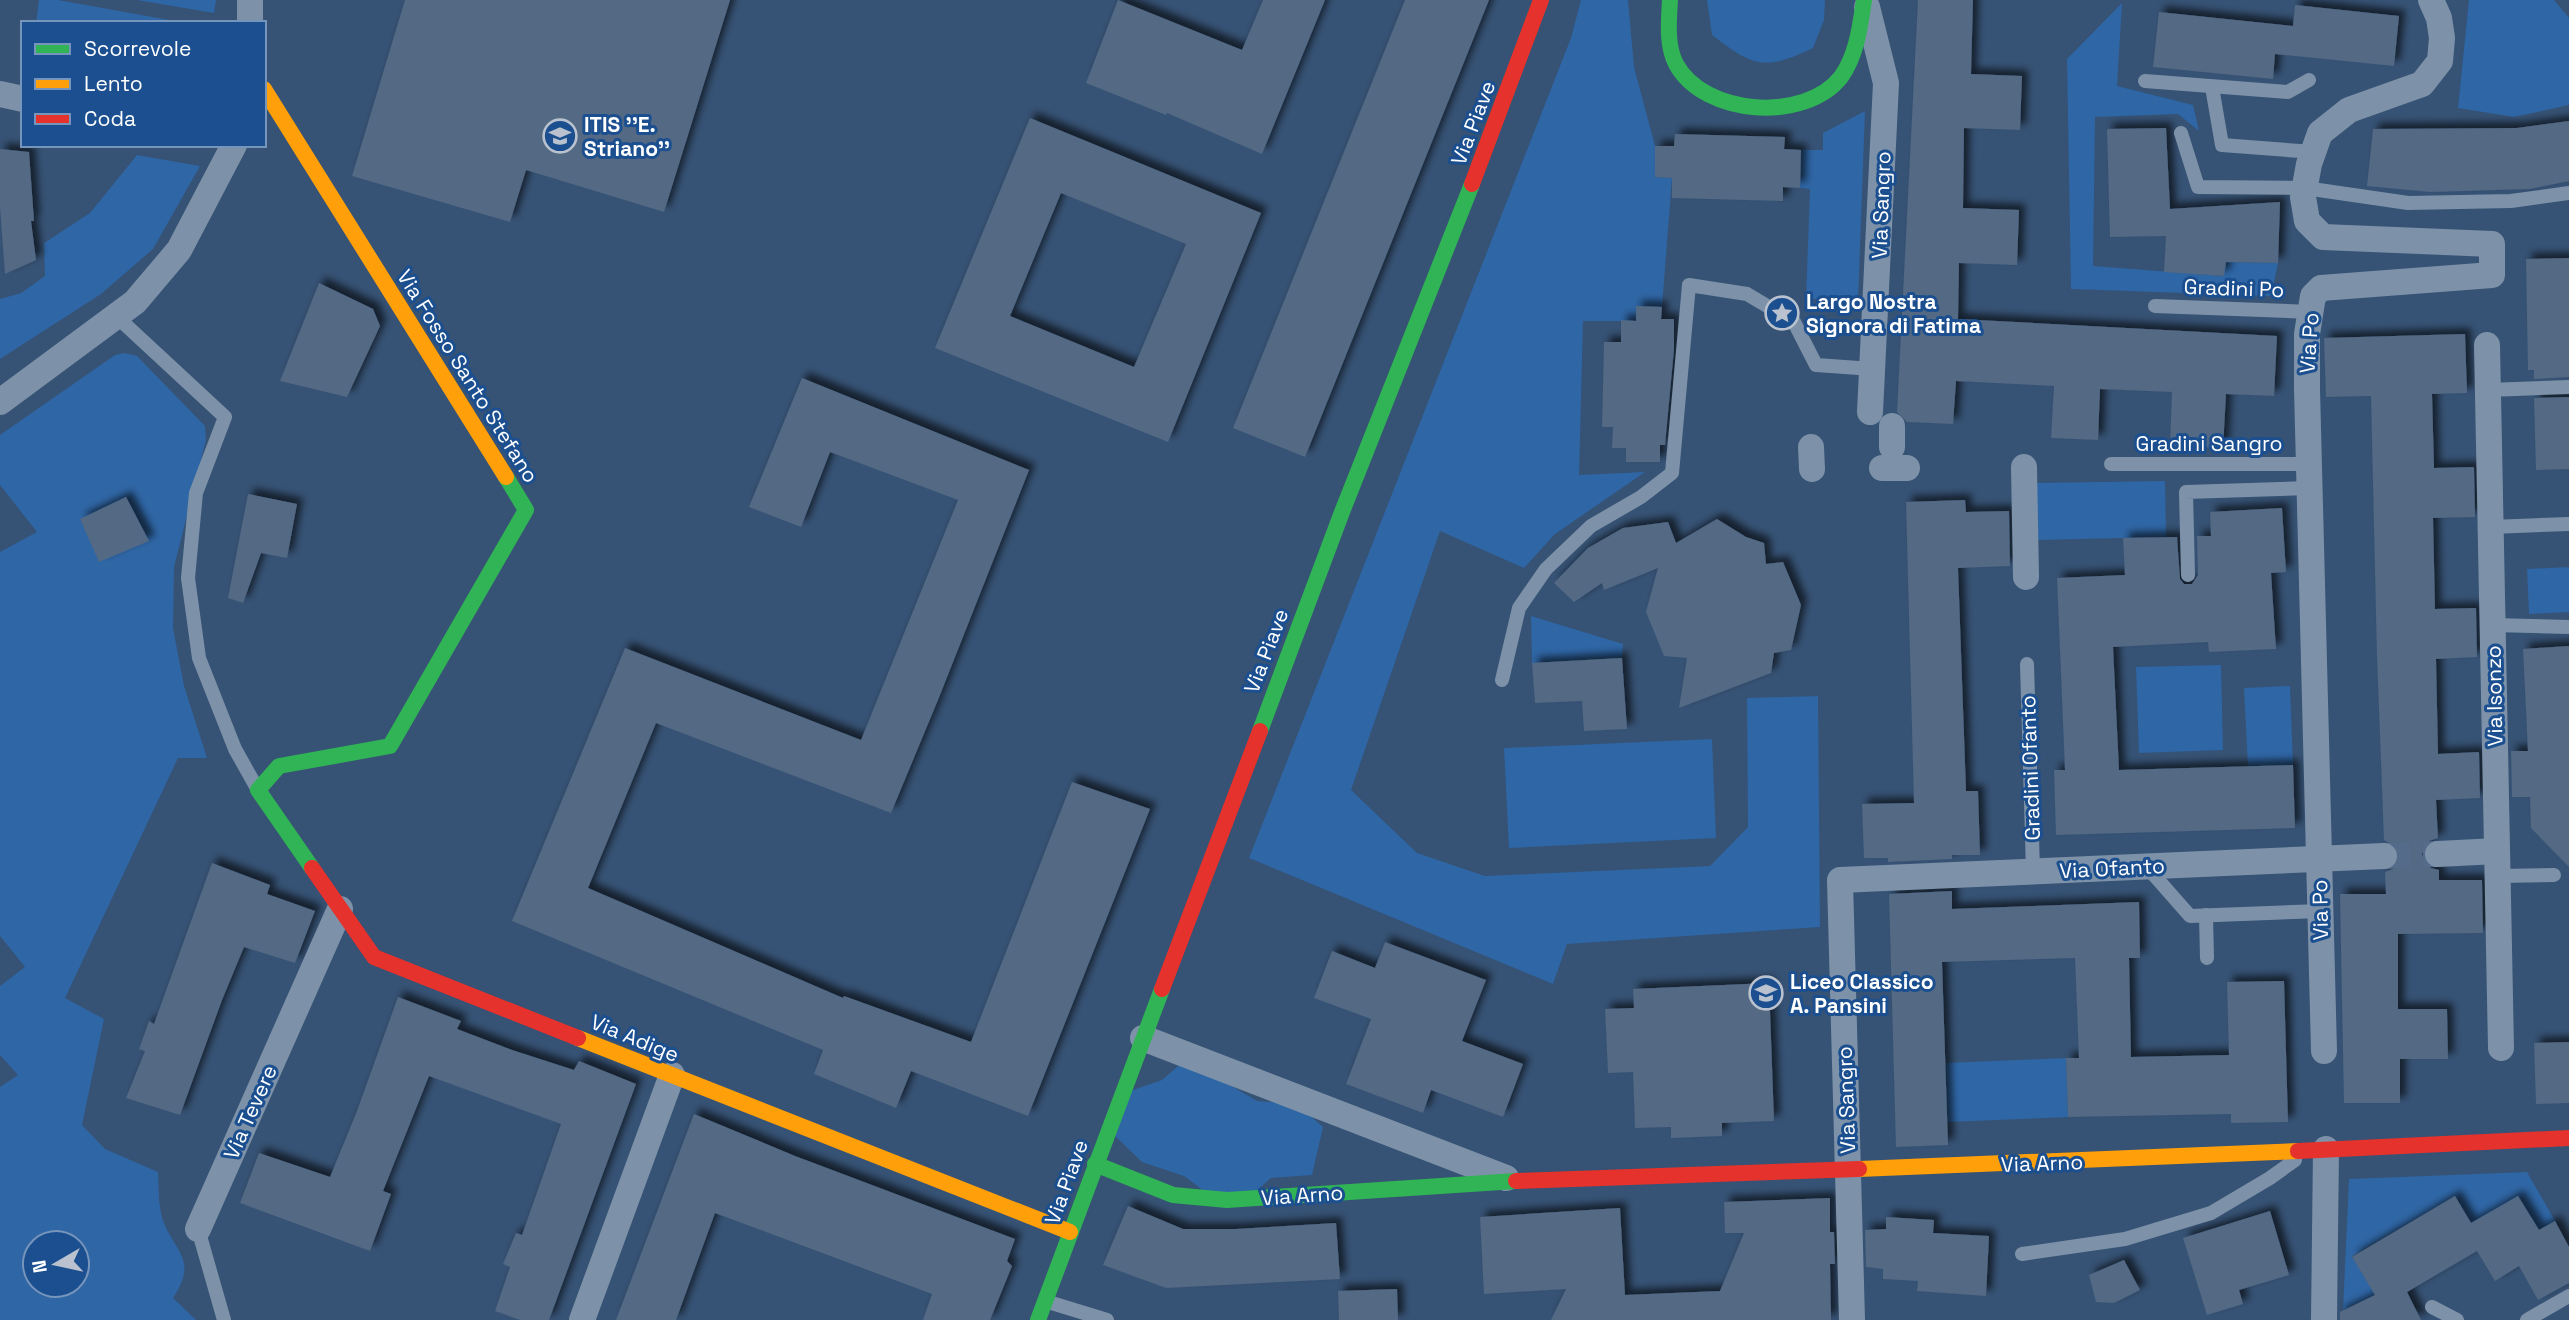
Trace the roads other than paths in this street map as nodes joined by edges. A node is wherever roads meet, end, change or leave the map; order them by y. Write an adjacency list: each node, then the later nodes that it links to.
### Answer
1 (250, 0): 6 (street)
2 (1541, 0): 51 (street, Via Piave)
3 (1670, 0): 4 (street)
4 (1865, 0): 22 (street, Via Sangro)
5 (2431, 0): 15 (street, Via Po)
6 (250, 21)
7 (2309, 80): 9 (lane)
8 (2145, 81): 9 (lane)
9 (2212, 87): 15 (lane)
10 (266, 92): 38 (street, Via Fosso Santo Stefano)
11 (0, 94): 12 (street)
12 (21, 99)
13 (2181, 133): 16 (lane)
14 (233, 147): 20 (street)
15 (2313, 152): 16 (street, Via Po)
16 (2305, 188): 17 (lane); 19 (street, Via Po)
17 (2569, 193)
18 (2155, 306): 19 (lane, Gradini Po)
19 (2311, 312): 29 (street, Via Po)
20 (116, 316): 25 (street); 38 (lane)
21 (2487, 345): 24 (street, Via Isonzo)
22 (1872, 369): 26 (street, Via Sangro); 37 (lane)
23 (2569, 387): 24 (lane)
24 (2488, 390): 31 (street, Via Isonzo)
25 (0, 402)
26 (1870, 412)
27 (2111, 464): 29 (lane, Gradini Sangro)
28 (2024, 467): 33 (street)
29 (2308, 476): 32 (lane); 41 (street, Via Po)
30 (2569, 524): 31 (lane)
31 (2491, 527): 34 (street, Via Isonzo)
32 (2188, 575)
33 (2026, 577)
34 (2493, 625): 35 (lane); 42 (street, Via Isonzo)
35 (2569, 627)
36 (2027, 664): 44 (lane, Gradini Ofanto)
37 (1502, 680)
38 (258, 790): 47 (street, Via Adige)
39 (2438, 854): 42 (street)
40 (2384, 856): 41 (street, Via Ofanto)
41 (2319, 859): 43 (street, Via Ofanto); 48 (street, Via Po)
42 (2498, 864): 45 (lane); 52 (street, Via Isonzo)
43 (2147, 866): 44 (street, Via Ofanto); 49 (lane)
44 (2033, 871): 46 (street, Via Ofanto)
45 (2554, 874)
46 (1840, 880): 58 (street, Via Sangro)
47 (340, 909): 54 (street, Via Adige); 60 (street, Via Tevere)
48 (2320, 911): 49 (lane); 53 (street, Via Po)
49 (2207, 915): 50 (lane)
50 (2207, 958)
51 (1143, 1038): 57 (street, Via Piave); 59 (street, Via Arno)
52 (2501, 1048)
53 (2324, 1051)
54 (672, 1075): 61 (street, Via Adige); 68 (street)
55 (2569, 1138): 56 (street, Via Arno)
56 (2317, 1150): 58 (street, Via Arno); 62 (lane); 66 (street)
57 (1095, 1164): 59 (street, Via Arno); 61 (street, Via Piave)
58 (1848, 1171): 59 (street, Via Arno); 71 (street, Via Sangro)
59 (1514, 1181)
60 (198, 1229): 67 (lane, Via Tevere)
61 (1070, 1233): 64 (street, Via Piave)
62 (2022, 1254)
63 (2569, 1296): 73 (lane)
64 (1045, 1301): 69 (street, Via Piave); 70 (lane)
65 (2432, 1307): 72 (lane)
66 (2327, 1316)
67 (224, 1320)
68 (582, 1320)
69 (1038, 1320)
70 (1107, 1320)
71 (1852, 1320)
72 (2457, 1320)
73 (2527, 1320)

